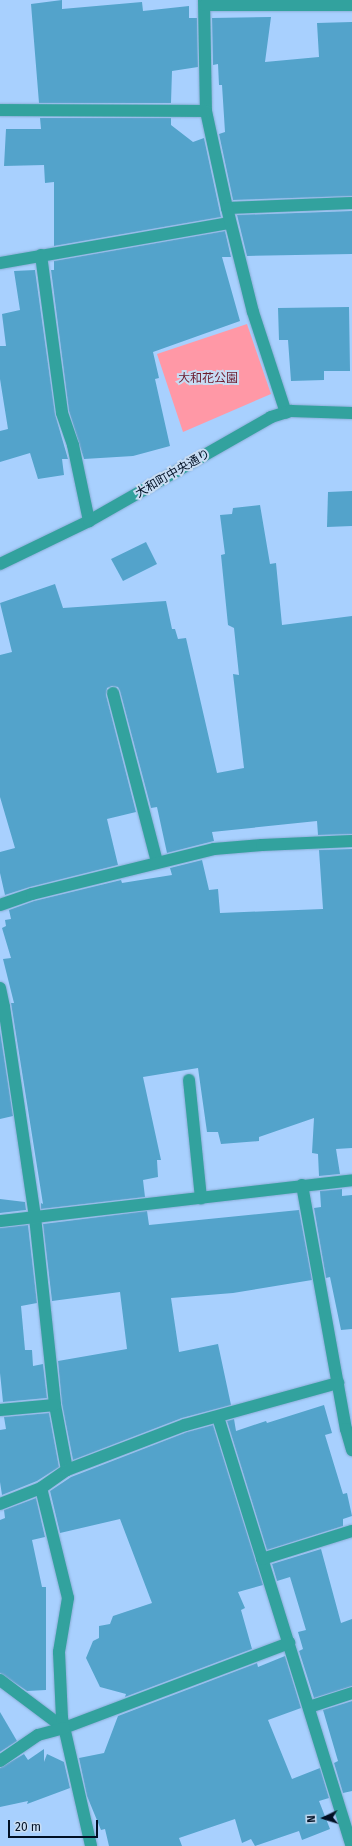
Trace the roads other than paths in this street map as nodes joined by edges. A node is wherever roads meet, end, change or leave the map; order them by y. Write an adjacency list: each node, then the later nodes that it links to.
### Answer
1 (204, 3): 2 (street); 4 (street)
2 (352, 5)
3 (0, 110): 4 (street)
4 (206, 111): 6 (street)
5 (352, 203): 6 (street)
6 (227, 208): 7 (street)
7 (230, 223): 8 (street); 10 (street)
8 (40, 255): 9 (street); 12 (street)
9 (0, 263)
10 (286, 413): 11 (street, 大和町中央通り); 12 (street, 大和町中央通り)
11 (352, 413)
12 (89, 521): 13 (street, 大和町中央通り)
13 (0, 564)
14 (113, 693): 16 (street)
15 (352, 841): 16 (street)
16 (157, 862): 17 (street)
17 (0, 905)
18 (0, 988): 23 (street)
19 (188, 1080): 22 (street)
20 (352, 1180): 21 (street)
21 (302, 1185): 22 (street); 25 (street)
22 (201, 1198): 23 (street)
23 (35, 1217): 24 (street); 26 (street)
24 (0, 1221)
25 (338, 1383): 28 (street); 29 (street)
26 (55, 1405): 27 (street); 31 (street)
27 (0, 1410)
28 (218, 1417): 31 (street); 35 (street)
29 (349, 1429): 30 (street)
30 (352, 1450)
31 (67, 1470): 32 (street)
32 (40, 1488): 33 (street); 40 (street)
33 (0, 1504)
34 (352, 1531): 35 (street)
35 (262, 1559): 36 (street)
36 (289, 1643): 39 (street); 40 (street)
37 (0, 1680): 40 (street)
38 (352, 1694): 39 (street)
39 (308, 1707): 43 (street)
40 (64, 1728): 41 (street); 42 (street)
41 (0, 1761)
42 (91, 1846)
43 (352, 1846)

